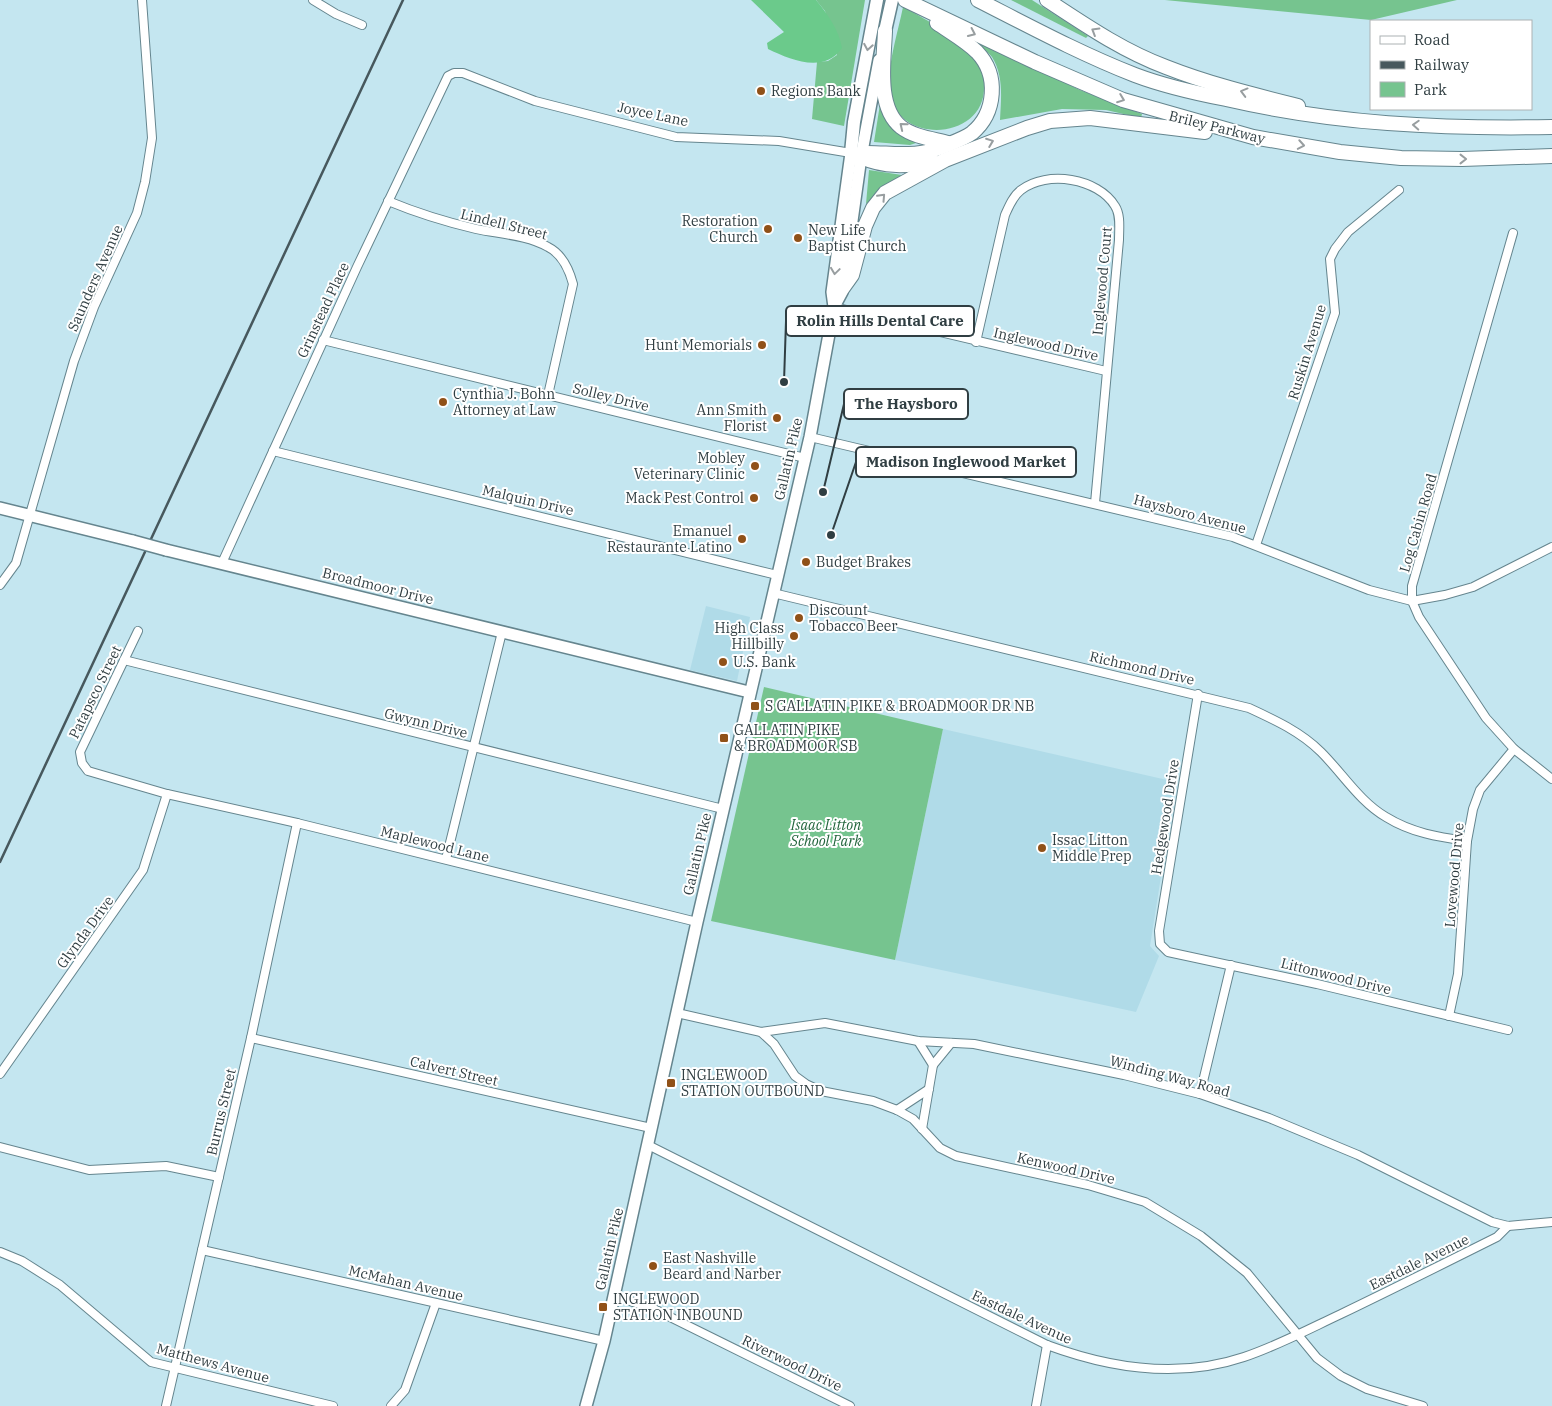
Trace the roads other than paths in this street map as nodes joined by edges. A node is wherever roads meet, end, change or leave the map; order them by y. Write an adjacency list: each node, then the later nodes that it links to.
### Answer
1 (142, 0): 32 (street, Saunders Avenue)
2 (312, 0): 8 (street)
3 (878, 0): 9 (main road, Gallatin Pike)
4 (892, 0): 9 (main road, Gallatin Pike)
5 (978, 0): 11 (highway, Briley Parkway)
6 (1047, 0): 11 (highway, one-way to 6)
7 (909, 2): 13 (highway, Briley Parkway, one-way to 13); 14 (highway)
8 (362, 25)
9 (878, 29): 14 (highway, one-way to 9); 15 (main road, Gallatin Pike)
10 (454, 73): 15 (street, Joyce Lane); 19 (street, Grinstead Place)
11 (1359, 122): 12 (highway, Briley Parkway, one-way to 11)
12 (1552, 127)
13 (1253, 137): 16 (highway, Briley Parkway, one-way to 16); 17 (highway, one-way to 13)
14 (948, 143): 15 (highway)
15 (858, 154): 17 (highway); 21 (main road, Gallatin Pike); 22 (main road, Gallatin Pike, one-way to 22)
16 (1552, 156)
17 (945, 160): 21 (highway, one-way to 17)
18 (1399, 190): 33 (street, Ruskin Avenue)
19 (388, 201): 23 (street, Grinstead Place); 26 (street, Lindell Street)
20 (1513, 233): 39 (street, Log Cabin Road)
21 (842, 289): 22 (main road, Gallatin Pike)
22 (834, 307): 24 (street, Inglewood Drive); 27 (main road, Gallatin Pike)
23 (323, 340): 26 (street, Solley Drive); 28 (street, Grinstead Place)
24 (976, 342): 25 (street, Inglewood Drive); 25 (street, Inglewood Court)
25 (1106, 371): 30 (street, Inglewood Court)
26 (548, 395): 29 (street, Solley Drive)
27 (810, 436): 29 (main road, Gallatin Pike); 30 (street, Haysboro Avenue)
28 (273, 451): 35 (street, Grinstead Place); 36 (street, Malquin Drive)
29 (805, 458): 36 (main road, Gallatin Pike)
30 (1095, 503): 33 (street, Haysboro Avenue)
31 (0, 508): 32 (main road, Broadmoor Drive)
32 (31, 515): 35 (main road, Broadmoor Drive, bridge); 37 (street, Saunders Avenue)
33 (1256, 545): 39 (street, Haysboro Avenue)
34 (1552, 548): 39 (street, Haysboro Avenue)
35 (222, 563): 41 (main road, Broadmoor Drive)
36 (777, 575): 38 (main road, Gallatin Pike)
37 (0, 585)
38 (773, 593): 43 (main road, Gallatin Pike); 44 (street, Richmond Drive)
39 (1412, 601): 46 (street)
40 (138, 631): 42 (street, Patapsco Street)
41 (502, 632): 43 (main road, Broadmoor Drive); 45 (street)
42 (124, 660): 45 (street, Gwynn Drive); 48 (street, Patapsco Street)
43 (749, 692): 49 (main road, Gallatin Pike)
44 (1198, 694): 51 (street, Richmond Drive); 54 (street, Hedgewood Drive)
45 (474, 748): 49 (street, Gwynn Drive); 52 (street)
46 (1514, 749): 47 (street); 51 (street, Lovewood Drive)
47 (1552, 779)
48 (167, 794): 50 (street, Maplewood Lane); 64 (street, Glynda Drive)
49 (723, 809): 53 (main road, Gallatin Pike)
50 (297, 824): 52 (street, Maplewood Lane); 60 (street, Burrus Street)
51 (1467, 841): 57 (street, Lovewood Drive)
52 (446, 859): 53 (street, Maplewood Lane)
53 (696, 922): 56 (main road, Gallatin Pike)
54 (1160, 944): 55 (street, Littonwood Drive)
55 (1231, 965): 57 (street, Littonwood Drive); 66 (street)
56 (677, 1013): 59 (street); 68 (main road, Gallatin Pike)
57 (1449, 1016): 58 (street, Littonwood Drive)
58 (1508, 1030)
59 (761, 1032): 61 (street, Winding Way Road); 67 (street, Kenwood Drive)
60 (251, 1038): 68 (street, Calvert Street); 72 (street, Burrus Street)
61 (918, 1041): 62 (street, Winding Way Road); 63 (street)
62 (951, 1043): 63 (street); 66 (street, Winding Way Road)
63 (933, 1065): 65 (street)
64 (0, 1074)
65 (929, 1089): 67 (street); 69 (street)
66 (1200, 1094): 74 (street, Winding Way Road)
67 (897, 1110): 69 (street, Kenwood Drive)
68 (651, 1128): 70 (main road, Gallatin Pike)
69 (922, 1129): 79 (street, Kenwood Drive)
70 (648, 1145): 77 (main road, Gallatin Pike); 81 (street, Eastdale Avenue)
71 (0, 1147): 72 (street)
72 (219, 1177): 75 (street, Burrus Street)
73 (1552, 1222): 74 (street, Winding Way Road)
74 (1508, 1226): 79 (street, Eastdale Avenue)
75 (202, 1250): 78 (street, McMahan Avenue); 82 (street, Burrus Street)
76 (0, 1252): 82 (street, Matthews Avenue)
77 (613, 1295): 80 (main road, Gallatin Pike); 87 (street, Riverwood Drive)
78 (436, 1303): 80 (street, McMahan Avenue); 85 (street)
79 (1296, 1335): 81 (street, Eastdale Avenue); 89 (street, Kenwood Drive)
80 (604, 1340): 86 (main road, Gallatin Pike)
81 (1047, 1345): 88 (street)
82 (175, 1369): 83 (street, Burrus Street); 84 (street, Matthews Avenue)
83 (166, 1406)
84 (333, 1406)
85 (391, 1406)
86 (586, 1406)
87 (850, 1406)
88 (1036, 1406)
89 (1423, 1406)

